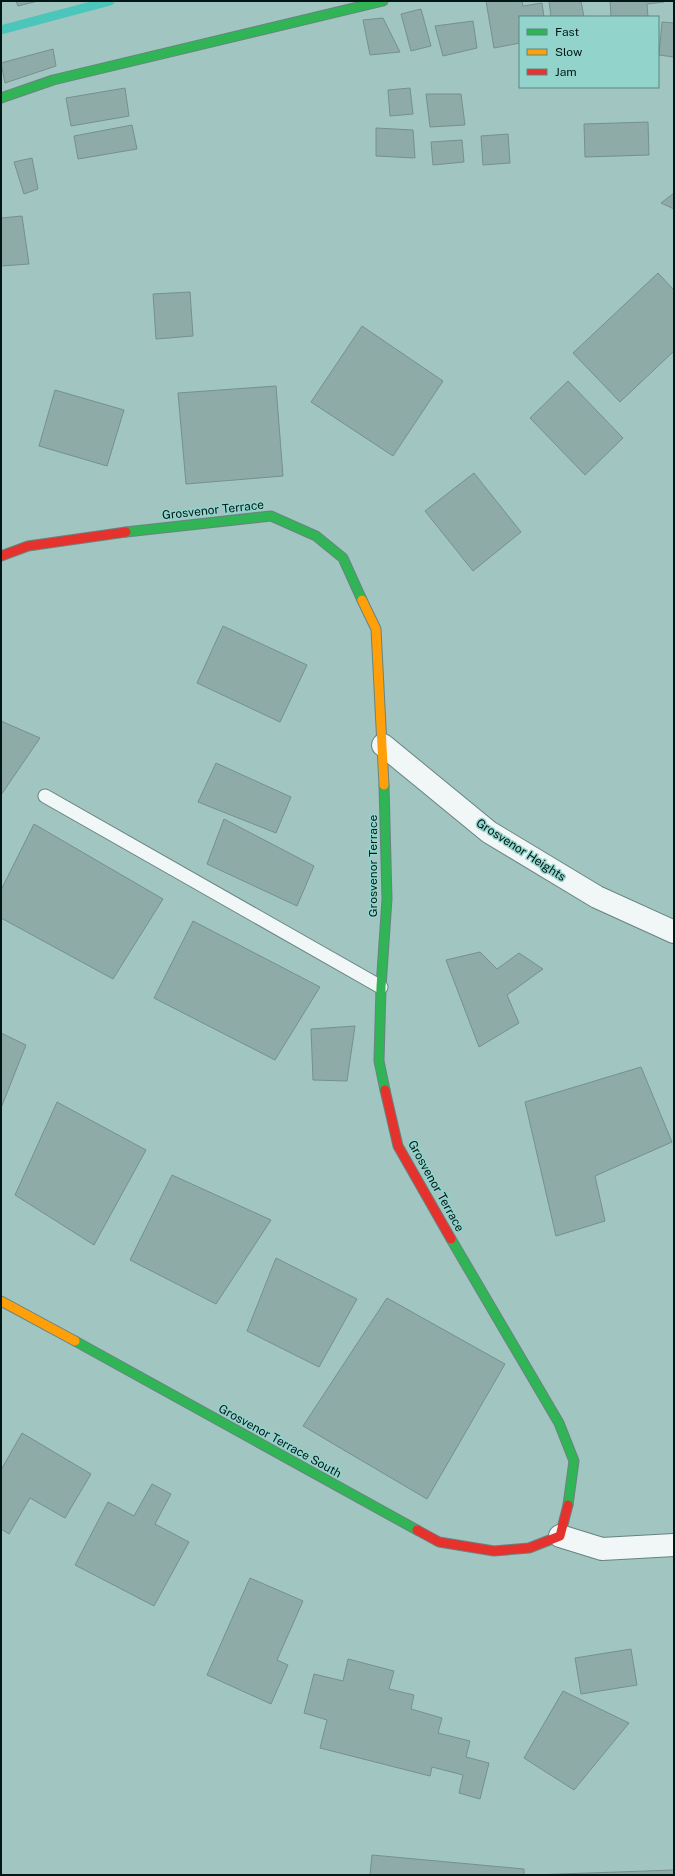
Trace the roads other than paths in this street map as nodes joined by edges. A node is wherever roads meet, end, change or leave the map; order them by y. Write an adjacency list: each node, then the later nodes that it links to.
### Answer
1 (383, 1): 2 (street)
2 (1, 98)
3 (1, 556): 4 (street, Grosvenor Terrace)
4 (383, 745): 6 (street, Grosvenor Heights); 7 (street, Grosvenor Terrace)
5 (45, 796): 7 (lane)
6 (674, 932)
7 (381, 987): 9 (street, Grosvenor Terrace)
8 (1, 1301): 9 (street, Grosvenor Terrace South)
9 (560, 1536): 10 (street)
10 (674, 1545)

